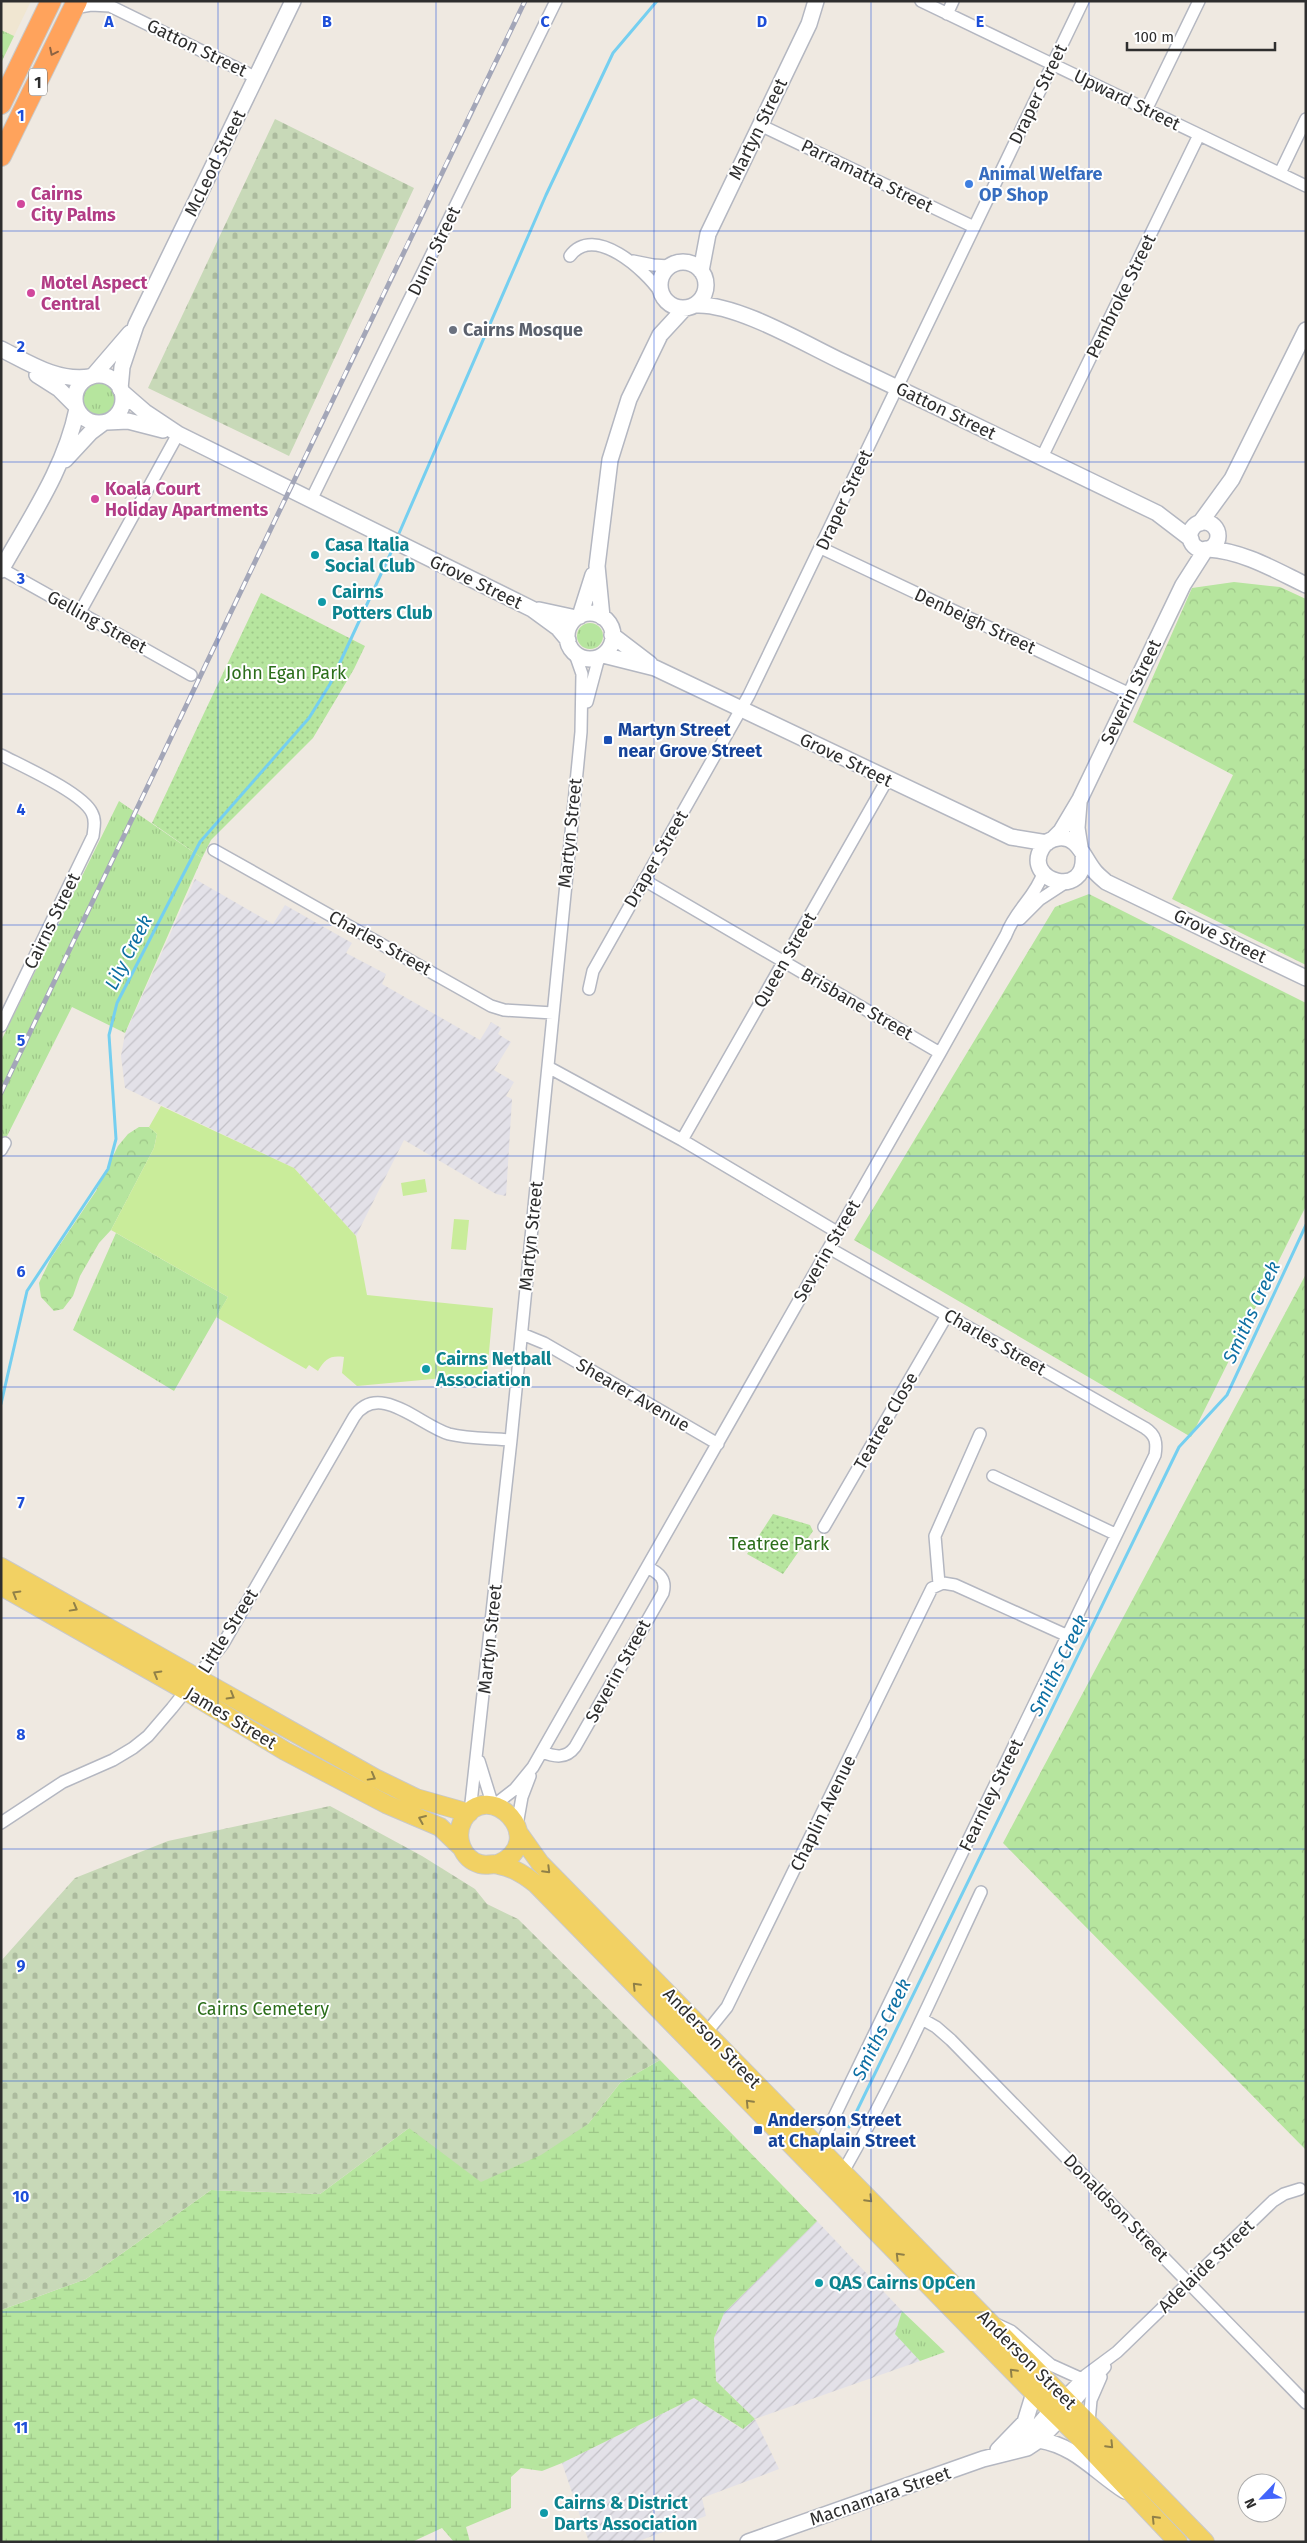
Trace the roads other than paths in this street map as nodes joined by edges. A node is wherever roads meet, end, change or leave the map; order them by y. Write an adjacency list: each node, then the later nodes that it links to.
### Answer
1 (51, 1): 16 (highway, 1)
2 (293, 1): 15 (street, McLeod Street)
3 (556, 1): 47 (street, Dunn Street)
4 (816, 1): 13 (street, Martyn Street)
5 (826, 1): 13 (street, Martyn Street)
6 (921, 1): 12 (street, Upward Street)
7 (953, 1): 12 (street)
8 (1083, 1): 14 (street, Draper Street)
9 (1199, 1): 17 (street)
10 (108, 4): 11 (street, Gatton Street); 15 (street, Gatton Street)
11 (76, 5): 21 (highway, 1, one-way to 21)
12 (947, 14): 14 (street, Upward Street)
13 (809, 24): 19 (street, Martyn Street)
14 (1053, 64): 17 (street, Upward Street); 24 (street, Draper Street)
15 (257, 78): 33 (street, McLeod Street)
16 (1, 104)
17 (1146, 110): 20 (street, Upward Street)
18 (1306, 119): 22 (street)
19 (760, 125): 24 (street, Parramatta Street); 25 (street, Martyn Street)
20 (1200, 135): 22 (street, Upward Street); 44 (street, Pembroke Street)
21 (1, 156)
22 (1280, 173): 23 (street, Upward Street)
23 (1306, 186)
24 (974, 227): 39 (street, Draper Street)
25 (708, 234): 28 (street, Martyn Street); 29 (street, Martyn Street)
26 (570, 256): 27 (street)
27 (629, 260): 28 (street); 30 (street)
28 (673, 264): 29 (street); 30 (street)
29 (704, 276): 31 (street); 32 (street, Gatton Street)
30 (662, 295): 31 (street); 35 (street)
31 (690, 307): 32 (street, Gatton Street); 35 (street)
32 (735, 311): 39 (street, Gatton Street)
33 (136, 325): 38 (street, McLeod Street); 40 (street, McLeod Street)
34 (1306, 330): 46 (street)
35 (660, 335): 55 (street)
36 (1, 349): 38 (street)
37 (1, 359): 41 (street)
38 (92, 376): 40 (street); 41 (street)
39 (897, 388): 44 (street, Gatton Street); 52 (street, Draper Street)
40 (121, 391): 42 (street); 43 (street, Grove Street)
41 (76, 407): 42 (street); 45 (street)
42 (105, 422): 43 (street, Grove Street); 45 (street)
43 (178, 434): 47 (street, Grove Street); 60 (street)
44 (1042, 457): 48 (street, Gatton Street)
45 (58, 468): 56 (street)
46 (1232, 479): 49 (street); 50 (street)
47 (312, 500): 59 (street, Grove Street)
48 (1157, 513): 49 (street, Gatton Street); 51 (street, Gatton Street)
49 (1199, 523): 50 (street); 51 (street)
50 (1216, 529): 53 (street); 54 (street)
51 (1191, 540): 53 (street); 58 (street, Severin Street)
52 (821, 548): 69 (street, Denbeigh Street); 70 (street, Draper Street)
53 (1207, 549): 54 (street); 58 (street, Severin Street)
54 (1256, 561): 57 (street)
55 (597, 566): 61 (street); 62 (street)
56 (1, 570): 60 (street, Gelling Street)
57 (1306, 584)
58 (1182, 586): 69 (street, Severin Street)
59 (532, 609): 61 (street, Grove Street); 64 (street, Grove Street)
60 (80, 612): 68 (street, Gelling Street)
61 (578, 617): 62 (street); 64 (street)
62 (602, 617): 63 (street)
63 (612, 635): 66 (street); 67 (street, Grove Street)
64 (568, 640): 65 (street)
65 (575, 654): 66 (street); 71 (street, Martyn Street)
66 (601, 656): 67 (street, Grove Street); 71 (street, Martyn Street)
67 (655, 668): 70 (street, Grove Street)
68 (191, 675)
69 (1130, 694): 74 (street, Severin Street)
70 (741, 709): 73 (street, Grove Street); 80 (street, Draper Street)
71 (582, 718): 87 (street, Martyn Street)
72 (1, 755): 88 (street, Cairns Street)
73 (887, 780): 75 (street, Grove Street); 84 (street, Queen Street)
74 (1080, 799): 76 (street, Severin Street); 78 (street, Severin Street)
75 (1012, 837): 76 (street, Grove Street); 79 (street, Grove Street)
76 (1050, 841): 78 (street); 79 (street)
77 (214, 850): 87 (street, Charles Street)
78 (1081, 851): 81 (street); 82 (street, Grove Street)
79 (1041, 870): 81 (street); 83 (street, Severin Street)
80 (644, 880): 84 (street, Brisbane Street); 86 (street, Draper Street)
81 (1068, 881): 82 (street, Grove Street); 83 (street, Severin Street)
82 (1106, 882): 85 (street, Grove Street)
83 (1006, 935): 89 (street, Severin Street)
84 (784, 962): 89 (street, Brisbane Street); 91 (street, Queen Street)
85 (1306, 978)
86 (589, 989)
87 (553, 1013): 90 (street, Martyn Street)
88 (1, 1026)
89 (940, 1052): 92 (street, Severin Street)
90 (548, 1067): 91 (street); 95 (street, Martyn Street)
91 (682, 1140): 92 (street)
92 (838, 1232): 93 (street, Severin Street)
93 (829, 1248): 94 (street, Charles Street); 99 (street, Severin Street)
94 (947, 1315): 98 (street, Charles Street); 101 (street, Teatree Close)
95 (522, 1334): 97 (street, Martyn Street); 99 (street, Shearer Avenue)
96 (980, 1434): 105 (street)
97 (511, 1440): 108 (street, Little Street); 111 (street, Martyn Street)
98 (1156, 1441): 102 (street, Fearnley Street)
99 (718, 1444): 104 (street, Severin Street)
100 (993, 1476): 102 (street)
101 (824, 1527)
102 (1115, 1534): 107 (street, Fearnley Street)
103 (1, 1567): 108 (main road, James Street, one-way to 108)
104 (647, 1567): 110 (street, Severin Street); 110 (street, Severin Street)
105 (944, 1583): 107 (street); 121 (street, Chaplin Avenue)
106 (1, 1586): 109 (main road, James Street, one-way to 106)
107 (1068, 1636): 123 (street, Fearnley Street)
108 (199, 1678): 109 (street, Little Street); 114 (main road, James Street, one-way to 114)
109 (186, 1691): 115 (street, Little Street); 117 (main road, James Street, one-way to 109)
110 (542, 1752): 112 (street, Severin Street)
111 (478, 1755): 113 (street, Martyn Street); 114 (street, Martyn Street)
112 (534, 1767): 113 (street, Severin Street); 116 (street, Severin Street)
113 (493, 1806): 114 (main road); 116 (main road)
114 (470, 1812): 117 (main road)
115 (1, 1823)
116 (518, 1828): 118 (main road); 121 (main road, Anderson Street, one-way to 121)
117 (461, 1847): 118 (main road)
118 (498, 1864): 122 (main road, Anderson Street, one-way to 118)
119 (981, 1892): 120 (street)
120 (922, 2019): 124 (street); 126 (street, Donaldson Street)
121 (707, 2033): 122 (street, Chaplin Avenue); 123 (main road, Anderson Street)
122 (694, 2046): 131 (main road, Anderson Street, one-way to 122)
123 (819, 2148): 124 (main road, Anderson Street)
124 (843, 2172): 127 (main road, Anderson Street, one-way to 127)
125 (1300, 2189): 126 (street, Adelaide Street)
126 (1189, 2282): 128 (street, Adelaide Street); 133 (street, Donaldson Street)
127 (988, 2320): 130 (street); 132 (main road, Anderson Street)
128 (1117, 2352): 129 (street, Adelaide Street); 130 (street, Adelaide Street)
129 (1104, 2368): 132 (street, Adelaide Street); 135 (street, Adelaide Street)
130 (1082, 2379): 132 (street, Adelaide Street)
131 (1034, 2394): 134 (main road, Anderson Street); 137 (street)
132 (1068, 2401): 134 (street, Macnamara Street); 135 (main road, Anderson Street)
133 (1306, 2403)
134 (1056, 2415): 136 (street, Macnamara Street); 137 (street, Macnamara Street); 139 (main road, Anderson Street)
135 (1088, 2422): 142 (main road, Anderson Street, one-way to 142)
136 (1039, 2440): 138 (street, Macnamara Street); 139 (street)
137 (998, 2450): 138 (street, Macnamara Street)
138 (983, 2459): 140 (street, Macnamara Street)
139 (1132, 2496): 141 (main road, Anderson Street, one-way to 139)
140 (748, 2542)
141 (1178, 2542)
142 (1205, 2542)

